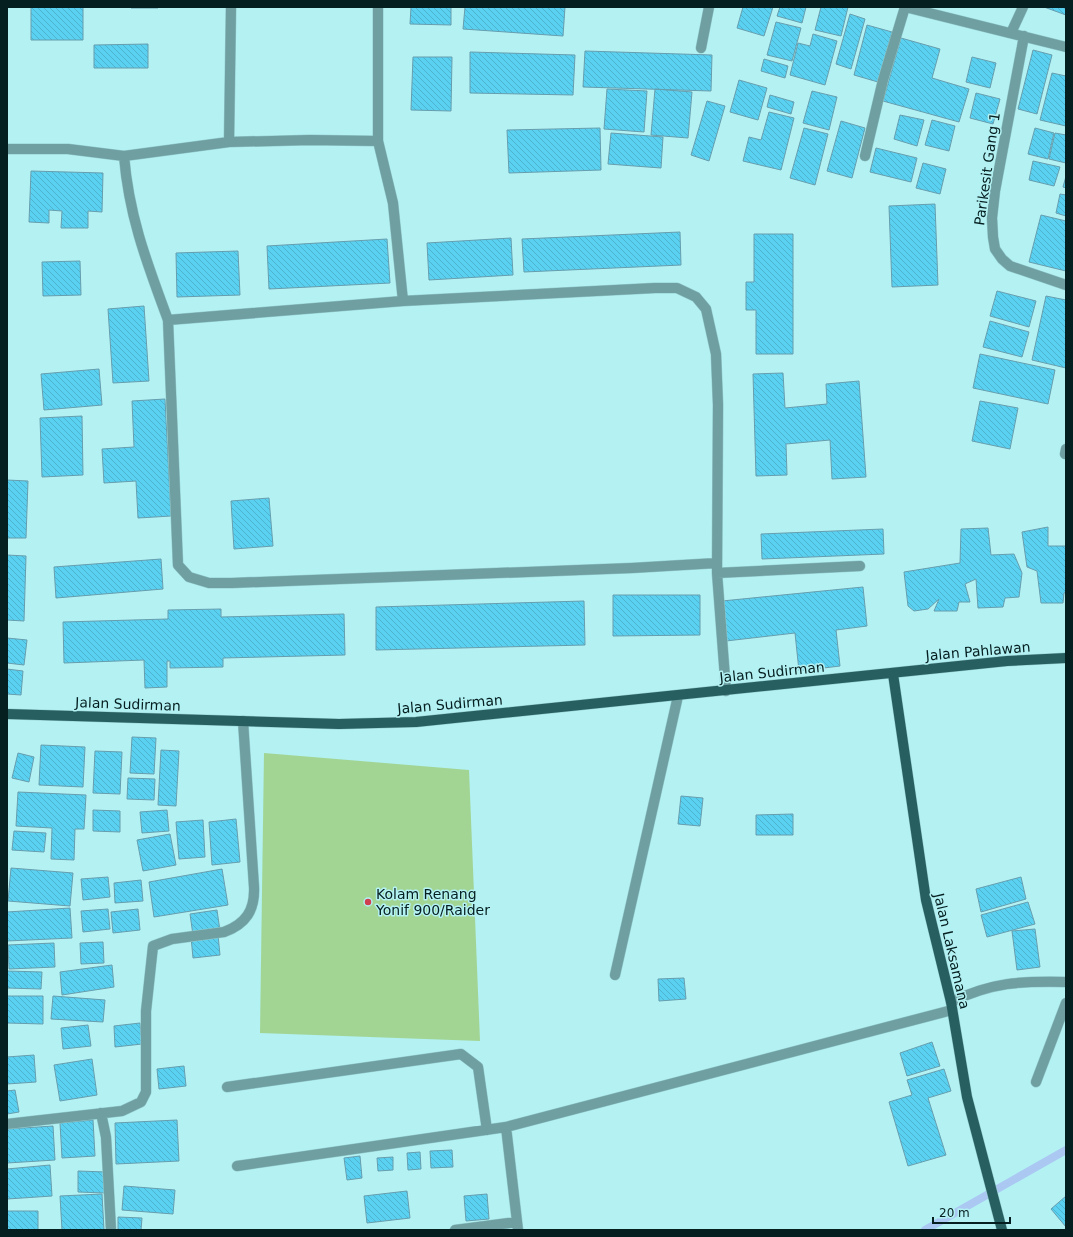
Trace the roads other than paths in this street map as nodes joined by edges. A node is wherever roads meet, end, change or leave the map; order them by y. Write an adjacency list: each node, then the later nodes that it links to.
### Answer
1 (231, 7): 11 (street)
2 (378, 7): 10 (street)
3 (709, 7): 9 (street)
4 (905, 7): 6 (street); 14 (street)
5 (1023, 7): 6 (street)
6 (1011, 33): 7 (street)
7 (1024, 36): 8 (street); 15 (street, Parikesit Gang 1)
8 (1066, 47)
9 (701, 48)
10 (378, 141): 11 (street); 16 (street)
11 (230, 142): 13 (street)
12 (7, 149): 13 (street)
13 (124, 156): 17 (street)
14 (865, 156)
15 (1066, 285)
16 (403, 301): 17 (street); 18 (street)
17 (168, 320): 18 (street)
18 (717, 562): 20 (street)
19 (860, 566): 20 (street)
20 (717, 573): 23 (street)
21 (1066, 658): 22 (main road, Jalan Pahlawan)
22 (893, 674): 23 (main road, Jalan Sudirman); 30 (main road, Jalan Laksamana)
23 (726, 691): 24 (main road, Jalan Sudirman)
24 (678, 696): 26 (main road, Jalan Sudirman); 27 (street)
25 (7, 714): 26 (main road, Jalan Sudirman)
26 (243, 721): 33 (street)
27 (615, 975)
28 (1066, 982): 30 (street)
29 (1066, 1003): 31 (street)
30 (951, 1006): 35 (street); 41 (main road, Jalan Laksamana)
31 (1036, 1082)
32 (227, 1087): 36 (street)
33 (101, 1113): 34 (street); 39 (street)
34 (7, 1124)
35 (506, 1127): 36 (street); 38 (street)
36 (487, 1130): 37 (street)
37 (237, 1166)
38 (517, 1226): 40 (street)
39 (111, 1230)
40 (455, 1230)
41 (1002, 1230)

